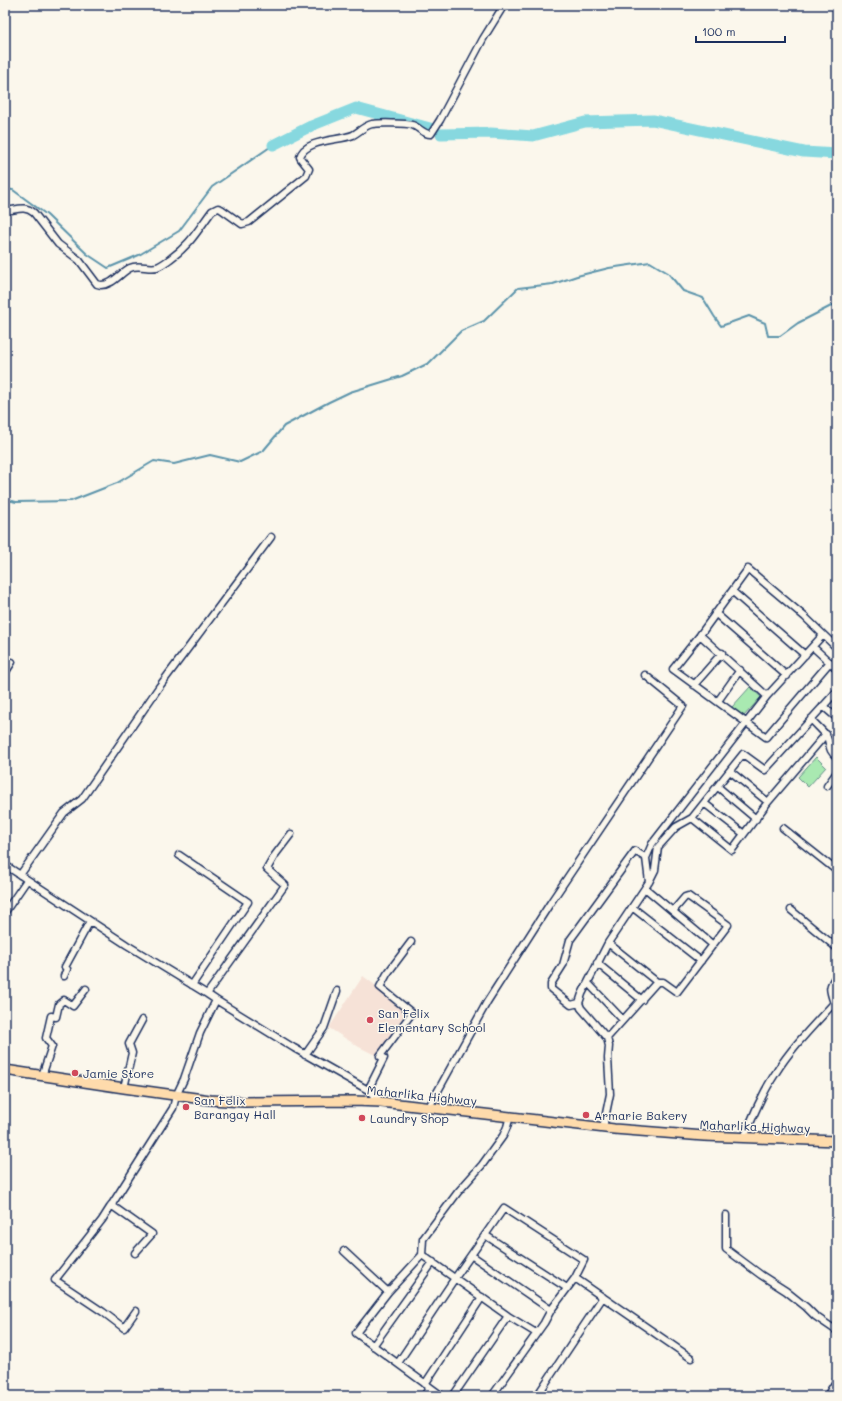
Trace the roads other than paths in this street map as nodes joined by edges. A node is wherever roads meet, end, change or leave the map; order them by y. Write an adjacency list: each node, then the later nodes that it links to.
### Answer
1 (504, 5): 2 (street)
2 (5, 211)
3 (271, 537): 44 (street)
4 (732, 591): 5 (street); 7 (street); 11 (street)
5 (715, 612): 6 (street); 18 (street)
6 (700, 635): 10 (street); 19 (street)
7 (823, 636): 8 (street); 9 (street)
8 (813, 647): 11 (street); 13 (street)
9 (837, 648)
10 (722, 653): 15 (street); 19 (street)
11 (805, 655): 18 (street)
12 (12, 662): 16 (street)
13 (830, 662): 14 (street); 26 (street)
14 (837, 669)
15 (740, 670): 21 (street); 22 (street)
16 (5, 673)
17 (645, 675): 80 (street)
18 (787, 676): 21 (street)
19 (694, 685): 22 (street)
20 (837, 691): 23 (street)
21 (767, 696): 26 (street)
22 (718, 701): 26 (street)
23 (823, 706): 24 (street); 25 (street)
24 (837, 718)
25 (811, 719): 27 (street); 29 (street)
26 (747, 722): 41 (street)
27 (826, 734): 28 (street); 33 (street)
28 (837, 757)
29 (730, 771): 32 (street); 33 (street)
30 (837, 772): 31 (street)
31 (827, 786)
32 (718, 787): 34 (street); 36 (street)
33 (768, 802): 36 (street)
34 (704, 803): 35 (street); 39 (street)
35 (692, 818): 39 (street); 46 (street)
36 (756, 819): 39 (street)
37 (783, 828): 43 (street)
38 (291, 834): 66 (street)
39 (744, 834)
40 (179, 855): 63 (street)
41 (646, 858): 46 (street); 69 (street)
42 (5, 865): 44 (street)
43 (837, 871)
44 (20, 875): 45 (street)
45 (27, 880): 51 (street); 52 (street)
46 (648, 882): 47 (street)
47 (644, 888): 48 (street); 50 (street)
48 (632, 907): 54 (street); 57 (street)
49 (792, 910): 56 (street)
50 (672, 911): 55 (street); 55 (street)
51 (5, 912)
52 (90, 921): 60 (street); 63 (street)
53 (411, 942): 77 (street)
54 (608, 943): 58 (street); 61 (street)
55 (713, 945): 57 (street)
56 (837, 948)
57 (701, 961): 61 (street)
58 (597, 963): 62 (street); 68 (street)
59 (837, 975): 83 (street)
60 (64, 976)
61 (657, 982): 68 (street)
62 (588, 983): 69 (street); 71 (street)
63 (192, 984): 66 (street)
64 (86, 988): 75 (street)
65 (337, 991): 73 (street)
66 (207, 994): 67 (street)
67 (216, 1000): 73 (street); 78 (street)
68 (642, 1000): 71 (street)
69 (579, 1002): 72 (street)
70 (142, 1020): 76 (street)
71 (623, 1020): 72 (street)
72 (607, 1038): 82 (street)
73 (305, 1055): 77 (street)
74 (5, 1070): 75 (highway, Maharlika Highway)
75 (42, 1076): 76 (highway, Maharlika Highway)
76 (124, 1088): 78 (highway, Maharlika Highway)
77 (368, 1090): 79 (street)
78 (176, 1096): 79 (highway, Maharlika Highway); 85 (street)
79 (381, 1102): 80 (highway, Maharlika Highway)
80 (429, 1107): 81 (highway, Maharlika Highway)
81 (510, 1116): 82 (highway, Maharlika Highway); 90 (street)
82 (603, 1128): 83 (highway, Maharlika Highway)
83 (744, 1138): 84 (highway, Maharlika Highway)
84 (837, 1141)
85 (111, 1205): 89 (street); 100 (street)
86 (726, 1215): 102 (street)
87 (485, 1235): 91 (street); 94 (street); 95 (street)
88 (344, 1251): 96 (street)
89 (135, 1253)
90 (422, 1255): 92 (street); 96 (street)
91 (471, 1255): 93 (street); 99 (street)
92 (433, 1262): 93 (street); 104 (street)
93 (455, 1278): 97 (street); 106 (street)
94 (576, 1278): 95 (street); 98 (street)
95 (568, 1288): 99 (street)
96 (388, 1292): 104 (street)
97 (482, 1296): 101 (street); 108 (street)
98 (604, 1297): 105 (street); 114 (street)
99 (551, 1310): 103 (street)
100 (136, 1311)
101 (508, 1316): 103 (street); 112 (street)
102 (837, 1331)
103 (536, 1333): 113 (street)
104 (373, 1346): 106 (street)
105 (691, 1358)
106 (398, 1363): 108 (street)
107 (837, 1380): 109 (street)
108 (427, 1386): 110 (street); 111 (street)
109 (830, 1395)
110 (424, 1396)
111 (442, 1396)
112 (453, 1396)
113 (492, 1396)
114 (537, 1396)

